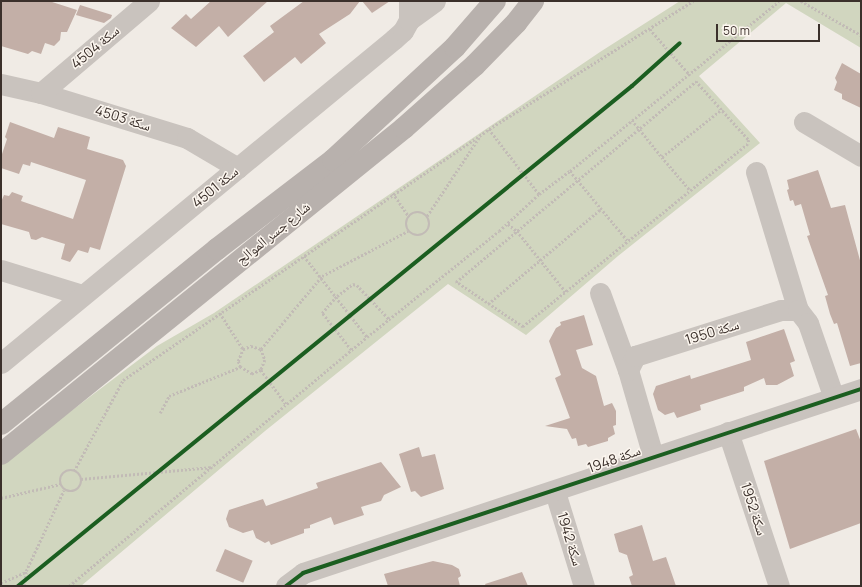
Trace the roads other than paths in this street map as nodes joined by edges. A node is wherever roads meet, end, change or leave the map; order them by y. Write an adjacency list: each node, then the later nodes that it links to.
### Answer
1 (149, 1): 7 (street, سكة 4504)
2 (435, 1): 5 (street, سكة 4501)
3 (496, 1): 20 (main road, شارع جسر الموالح)
4 (533, 1): 22 (main road, شارع جسر الموالح)
5 (409, 10): 10 (street, سكة 4501)
6 (1, 84): 7 (street, سكة 4503)
7 (40, 93): 10 (street, سكة 4503)
8 (804, 122): 9 (street)
9 (861, 156)
10 (238, 168): 14 (street, سكة 4501)
11 (756, 172): 15 (street)
12 (1, 270): 14 (street)
13 (600, 293): 17 (street)
14 (82, 295): 16 (street, سكة 4501)
15 (798, 310): 17 (street, سكة 1950); 19 (street)
16 (1, 363)
17 (628, 370): 23 (street)
18 (861, 389): 19 (street, سكة 1948)
19 (834, 398): 21 (street, سكة 1948)
20 (1, 424)
21 (728, 432): 23 (street, سكة 1948); 27 (street, سكة 1952)
22 (1, 454)
23 (654, 456): 24 (street, سكة 1948)
24 (555, 492): 25 (street, سكة 1948); 26 (street, سكة 1942)
25 (286, 586)
26 (584, 586)
27 (779, 586)

